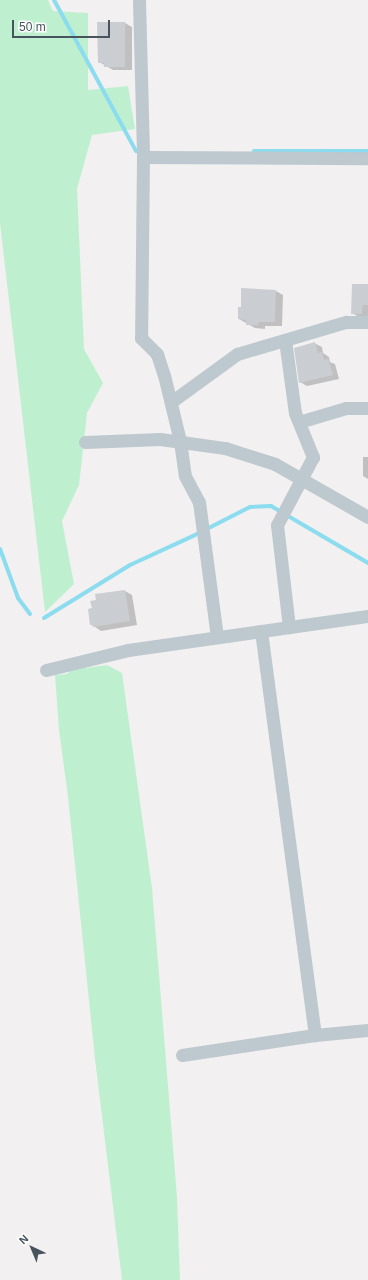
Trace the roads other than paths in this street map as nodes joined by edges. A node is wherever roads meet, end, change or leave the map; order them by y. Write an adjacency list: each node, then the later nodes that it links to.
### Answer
1 (138, 0): 2 (street)
2 (142, 157): 3 (street); 6 (street)
3 (368, 158)
4 (368, 322): 5 (street)
5 (285, 340): 6 (street); 8 (street)
6 (171, 402): 9 (street)
7 (368, 408): 8 (street)
8 (299, 422): 11 (street)
9 (180, 441): 10 (street); 11 (street); 16 (street)
10 (85, 442)
11 (302, 479): 12 (street); 14 (street)
12 (368, 517)
13 (368, 616): 14 (street)
14 (289, 628): 15 (street)
15 (261, 631): 16 (street); 19 (street)
16 (217, 637): 17 (street)
17 (46, 670)
18 (368, 1030): 19 (street)
19 (315, 1035): 20 (street)
20 (182, 1056)

